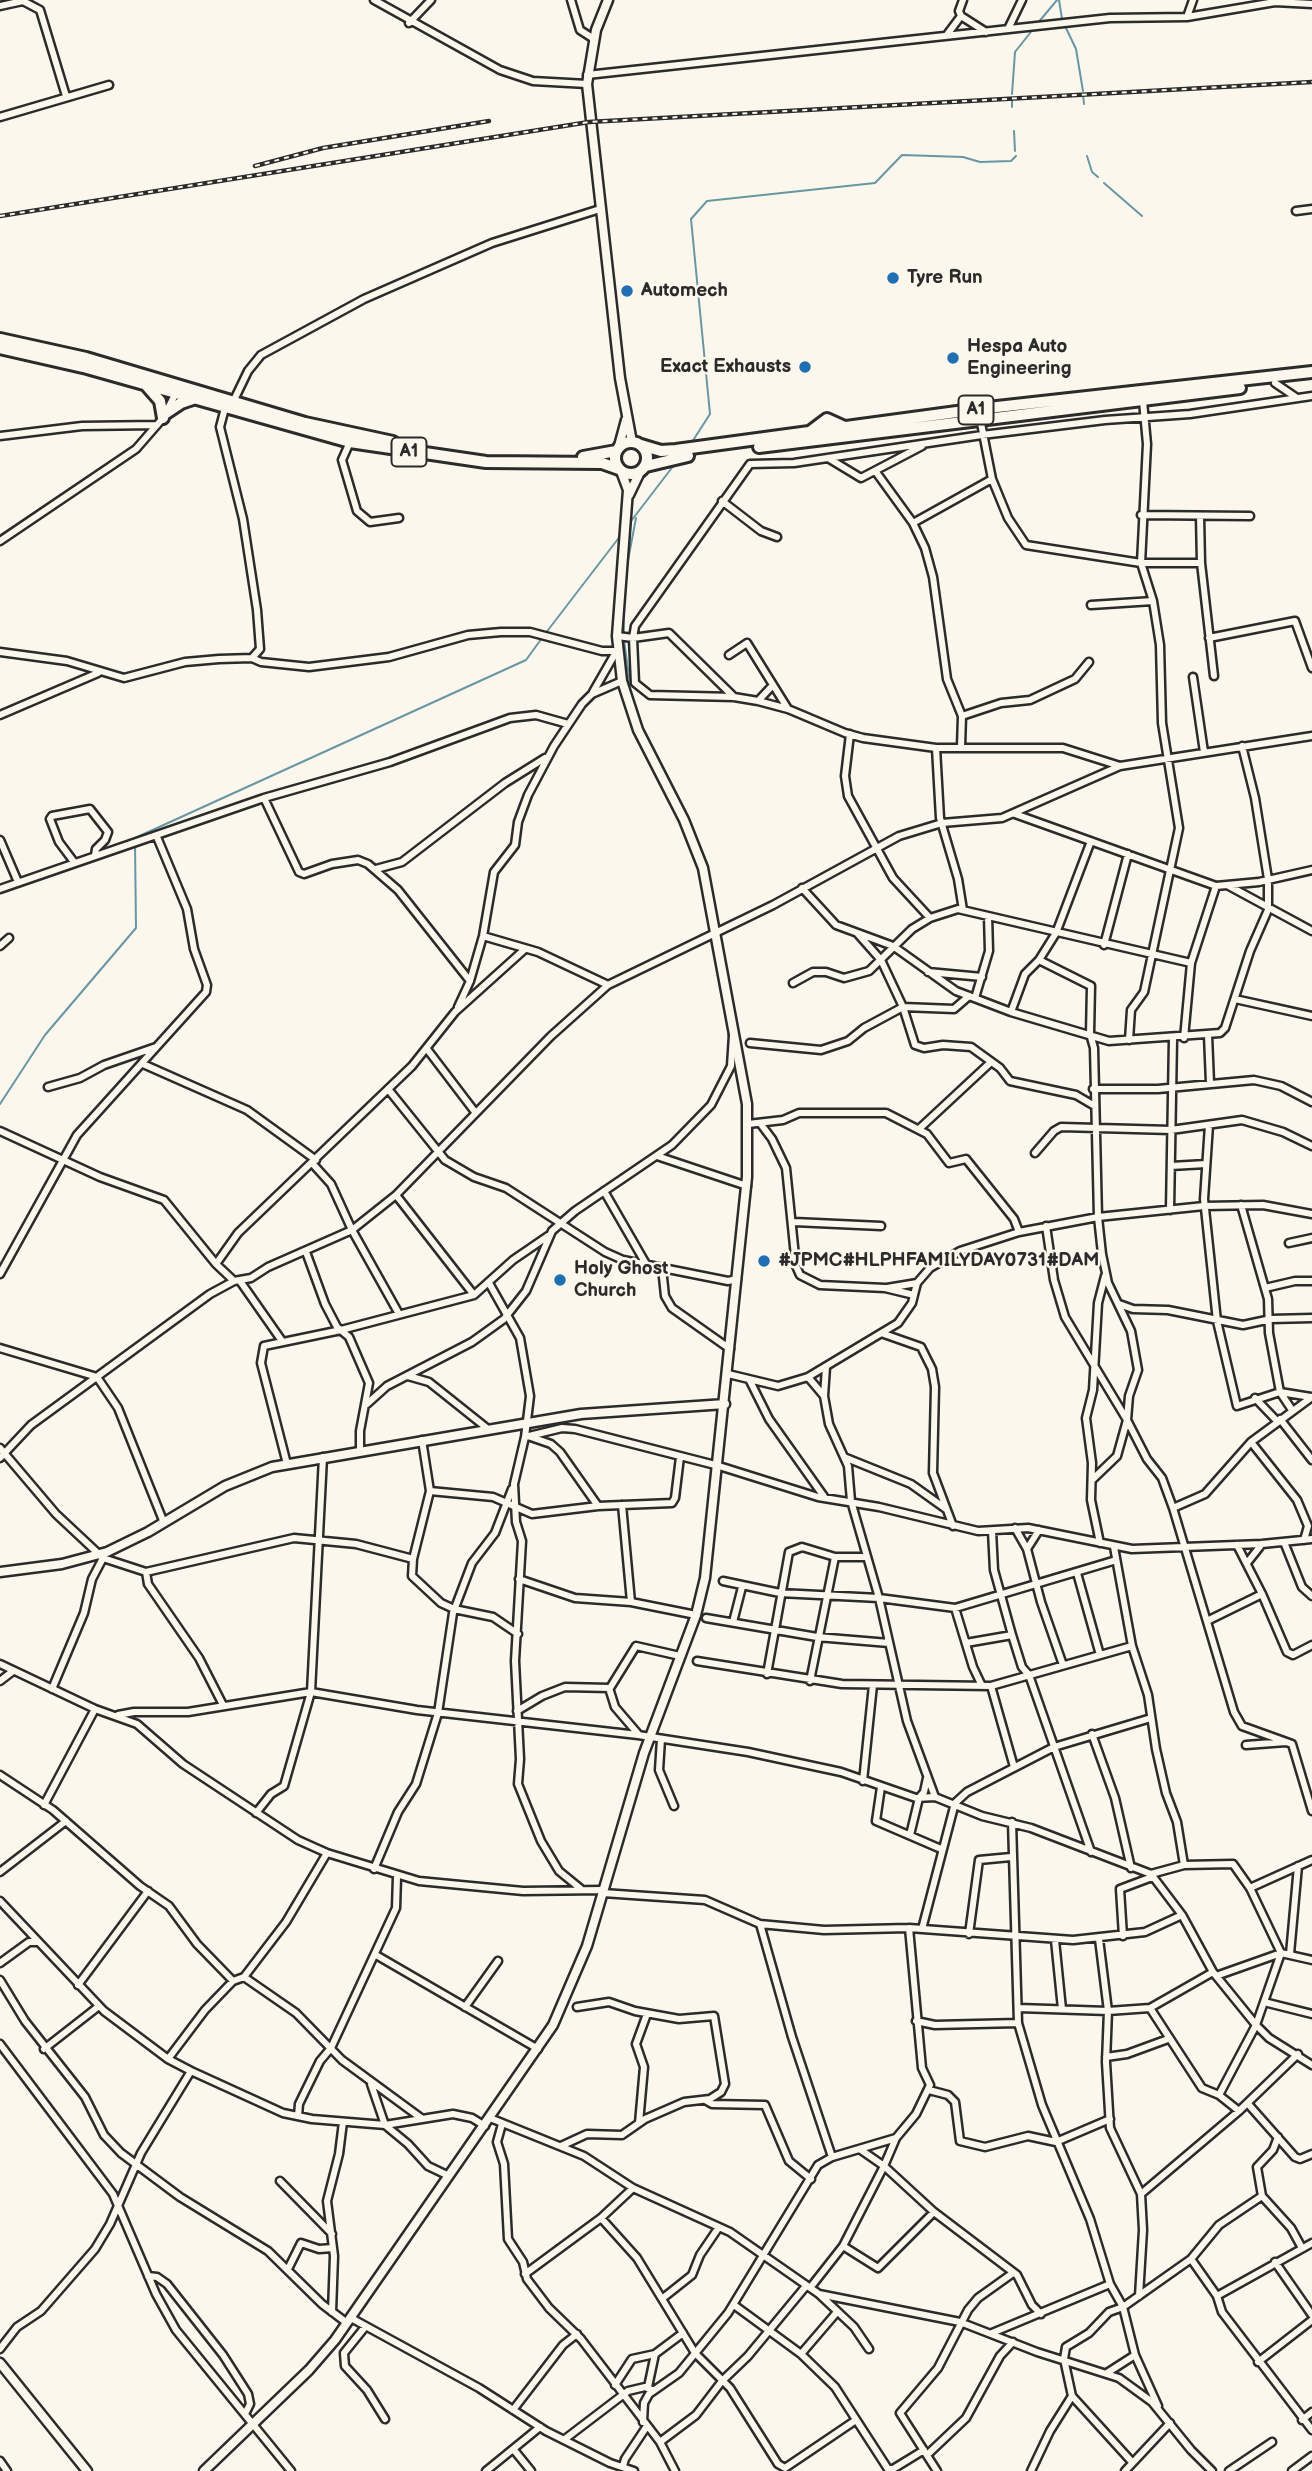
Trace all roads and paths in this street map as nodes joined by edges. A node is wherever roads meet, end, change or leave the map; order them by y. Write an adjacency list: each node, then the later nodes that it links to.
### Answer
1 (374, 0): 12 (street)
2 (431, 0): 12 (street)
3 (571, 0): 16 (street)
4 (608, 0): 16 (street)
5 (963, 0): 10 (street)
6 (1022, 0): 13 (street)
7 (1193, 0): 11 (street)
8 (1312, 4): 11 (street)
9 (0, 6): 19 (street)
10 (961, 16): 14 (street); 15 (street)
11 (1187, 17): 13 (street)
12 (409, 23): 17 (street)
13 (1008, 29): 14 (street)
14 (986, 32): 15 (street)
15 (946, 36): 17 (street)
16 (594, 39): 17 (street)
17 (587, 80): 21 (street)
18 (109, 85): 19 (street)
19 (66, 96): 20 (street)
20 (0, 117)
21 (600, 209): 35 (street); 37 (street)
22 (1312, 209): 23 (street)
23 (1296, 211)
24 (0, 339): 30 (highway, A1)
25 (0, 348): 28 (highway, A1)
26 (1312, 372): 36 (highway, A1)
27 (1312, 377): 29 (highway, A1)
28 (140, 382): 30 (highway, A1); 38 (highway)
29 (1275, 383): 31 (street); 34 (highway, A1)
30 (178, 388): 33 (highway, A1); 35 (highway, A1); 38 (street)
31 (1297, 398): 32 (street); 39 (street)
32 (1312, 398)
33 (203, 401): 35 (highway, A1); 38 (highway)
34 (1143, 401): 36 (highway, A1); 39 (street)
35 (229, 404): 42 (highway, A1); 45 (highway, A1); 70 (street)
36 (979, 414): 40 (street); 43 (highway, A1); 47 (highway, A1)
37 (626, 417): 43 (street); 45 (street)
38 (162, 419): 41 (street); 59 (street)
39 (1145, 420): 40 (street); 53 (street)
40 (982, 435): 44 (street); 50 (street)
41 (0, 436)
42 (350, 442): 48 (highway, A1); 56 (street)
43 (636, 443): 45 (highway, A1); 47 (highway)
44 (927, 444): 46 (street); 49 (street)
45 (618, 449): 48 (highway)
46 (828, 458): 49 (street); 51 (street)
47 (643, 469): 48 (highway, A1); 52 (street)
48 (620, 470): 52 (street)
49 (876, 472): 57 (street)
50 (992, 479): 57 (street); 61 (street)
51 (722, 501): 58 (street); 65 (street)
52 (627, 502): 64 (street)
53 (1141, 514): 54 (street); 61 (street)
54 (1200, 516): 55 (street); 60 (street)
55 (1250, 516)
56 (399, 518)
57 (913, 523): 83 (street)
58 (777, 537)
59 (0, 541)
60 (1201, 563): 61 (street); 66 (street)
61 (1141, 564): 62 (street)
62 (1153, 601): 63 (street); 92 (street)
63 (1091, 605)
64 (617, 636): 65 (street); 68 (street)
65 (633, 638): 79 (street); 79 (street)
66 (1209, 638): 72 (street); 74 (street)
67 (0, 652): 73 (street)
68 (617, 652): 70 (street); 76 (street); 78 (street)
69 (729, 655): 77 (street)
70 (252, 658): 73 (street)
71 (1089, 662): 83 (street)
72 (1312, 668)
73 (98, 673): 82 (street)
74 (1214, 676)
75 (1193, 677): 90 (street)
76 (622, 681): 78 (street); 117 (street)
77 (773, 685): 80 (street); 81 (street)
78 (592, 694): 84 (street)
79 (734, 697): 80 (street)
80 (758, 702): 81 (street)
81 (788, 709): 85 (street)
82 (0, 715)
83 (962, 716): 88 (street)
84 (568, 724): 91 (street); 94 (street)
85 (850, 734): 89 (street); 100 (street)
86 (1312, 736): 87 (street)
87 (1242, 746): 90 (street); 107 (street)
88 (961, 747): 89 (street); 93 (street)
89 (936, 748): 96 (street)
90 (1205, 752): 92 (street)
91 (548, 757): 104 (street); 121 (street)
92 (1169, 757): 93 (street); 105 (street)
93 (1120, 766): 95 (street)
94 (264, 798): 97 (street); 104 (street)
95 (1015, 814): 96 (street); 99 (street)
96 (942, 823): 100 (street); 113 (street)
97 (157, 837): 102 (street); 149 (street)
98 (0, 840): 108 (street)
99 (1091, 841): 101 (street); 120 (street)
100 (875, 848): 111 (street); 116 (street)
101 (1128, 854): 105 (street); 123 (street)
102 (96, 855): 103 (street); 103 (street)
103 (74, 862): 108 (street)
104 (376, 869): 133 (street)
105 (1170, 870): 109 (street); 127 (street)
106 (1312, 870): 107 (street)
107 (1268, 879): 110 (street); 114 (street)
108 (18, 882): 112 (street)
109 (1216, 886): 110 (street); 130 (street)
110 (1229, 886): 114 (street)
111 (802, 888): 117 (street); 119 (street)
112 (0, 889)
113 (963, 910): 115 (street); 116 (street)
114 (1268, 910): 118 (street); 137 (street)
115 (988, 916): 120 (street); 132 (street)
116 (930, 918): 125 (street)
117 (717, 930): 135 (street); 142 (street)
118 (1312, 931)
119 (856, 933): 125 (street); 128 (street)
120 (1056, 933): 123 (street); 129 (street)
121 (483, 936): 126 (street); 133 (street)
122 (9, 938): 124 (street)
123 (1104, 945): 127 (street)
124 (0, 946)
125 (893, 946): 128 (street); 131 (street)
126 (526, 949): 135 (street); 139 (street)
127 (1151, 955): 130 (street); 147 (street)
128 (881, 960): 134 (street); 138 (street)
129 (1039, 961): 140 (street); 143 (street)
130 (1191, 963): 145 (street)
131 (926, 972): 132 (street); 136 (street)
132 (982, 977): 136 (street)
133 (470, 981): 139 (street)
134 (793, 983)
135 (608, 985): 160 (street)
136 (972, 997): 138 (street); 140 (street)
137 (1235, 999): 141 (street); 144 (street)
138 (903, 1007): 148 (street); 151 (street)
139 (455, 1012): 150 (street)
140 (1011, 1012): 143 (street)
141 (1312, 1016)
142 (735, 1026): 163 (street); 173 (street)
143 (1090, 1034): 147 (street); 157 (street)
144 (1208, 1035): 145 (street); 153 (street)
145 (1184, 1038): 146 (street)
146 (1173, 1039): 147 (street); 154 (street)
147 (1129, 1040)
148 (750, 1043)
149 (158, 1046): 152 (street); 155 (street)
150 (427, 1049): 156 (street); 160 (street)
151 (990, 1063): 159 (street); 161 (street)
152 (143, 1064): 174 (street); 175 (street)
153 (1210, 1083): 154 (street); 158 (street)
154 (1173, 1086): 157 (street); 167 (street)
155 (48, 1087)
156 (388, 1089): 171 (street); 175 (street)
157 (1093, 1089): 159 (street)
158 (1312, 1102)
159 (1093, 1105): 166 (street)
160 (475, 1112): 171 (street)
161 (932, 1118): 165 (street); 169 (street)
162 (760, 1123): 163 (street); 165 (street); 186 (street)
163 (748, 1124): 178 (street)
164 (1209, 1125): 167 (street); 170 (street); 176 (street)
165 (919, 1129): 169 (street)
166 (1094, 1129): 167 (street); 172 (street); 185 (street)
167 (1171, 1130): 177 (street)
168 (0, 1131): 174 (street)
169 (930, 1137): 191 (street)
170 (1312, 1146)
171 (436, 1151): 180 (street); 187 (street)
172 (1035, 1153)
173 (657, 1156): 178 (street); 179 (street)
174 (61, 1159): 196 (street); 199 (street)
175 (314, 1161): 190 (street); 196 (street)
176 (1206, 1164): 177 (street); 182 (street)
177 (1171, 1166): 183 (street)
178 (747, 1186): 201 (street)
179 (604, 1191): 187 (street); 197 (street)
180 (396, 1195): 190 (street); 208 (street)
181 (1241, 1205): 182 (street); 184 (street); 207 (street)
182 (1204, 1206): 183 (street); 215 (street)
183 (1170, 1210): 185 (street)
184 (1312, 1214)
185 (1098, 1217): 189 (street); 200 (street)
186 (794, 1222): 188 (street); 206 (street)
187 (560, 1223): 192 (street); 197 (street)
188 (881, 1226)
189 (1046, 1226): 191 (street); 222 (street)
190 (352, 1230): 195 (street); 211 (street)
191 (1019, 1232): 205 (street)
192 (548, 1236): 204 (street); 212 (street)
193 (1312, 1238): 194 (street)
194 (1289, 1243)
195 (306, 1252): 202 (street); 216 (street)
196 (216, 1264): 202 (street)
197 (647, 1265): 198 (street)
198 (662, 1268): 201 (street); 220 (street)
199 (0, 1274)
200 (1105, 1274): 210 (street); 222 (street)
201 (737, 1279): 220 (street)
202 (237, 1281): 218 (street); 225 (street)
203 (1312, 1281): 207 (street)
204 (489, 1283): 208 (street); 212 (street)
205 (917, 1283): 206 (street); 209 (street)
206 (886, 1288): 209 (street)
207 (1265, 1288): 214 (street)
208 (474, 1295): 211 (street)
209 (914, 1295): 217 (street)
210 (1119, 1304): 215 (street); 237 (street)
211 (399, 1314): 216 (street)
212 (508, 1315): 224 (street); 239 (street)
213 (1312, 1318): 214 (street)
214 (1268, 1319): 215 (street); 230 (street)
215 (1217, 1321): 233 (street)
216 (341, 1330): 218 (street); 228 (street)
217 (884, 1334): 221 (street); 262 (street)
218 (282, 1341): 250 (street)
219 (0, 1348): 225 (street)
220 (730, 1349): 223 (street)
221 (826, 1367): 226 (street); 231 (street)
222 (1095, 1369): 237 (street); 252 (street)
223 (727, 1374): 227 (street); 235 (street)
224 (406, 1376): 229 (street); 240 (street)
225 (97, 1377): 245 (street); 263 (street)
226 (808, 1377): 227 (street); 231 (street)
227 (750, 1381): 255 (street)
228 (369, 1385): 229 (street); 234 (street)
229 (382, 1390): 234 (street)
230 (1280, 1392): 232 (street); 233 (street); 236 (street)
231 (824, 1396): 246 (street)
232 (1311, 1397): 236 (street)
233 (1255, 1398): 238 (street)
234 (367, 1404): 244 (street)
235 (725, 1404): 239 (street); 251 (street)
236 (1292, 1410): 238 (street)
237 (1127, 1420): 252 (street); 261 (street)
238 (1278, 1420): 243 (street); 249 (street)
239 (526, 1422): 240 (street); 241 (street)
240 (488, 1429): 242 (street)
241 (527, 1436): 248 (street); 253 (street); 259 (street)
242 (422, 1440): 244 (street); 254 (street)
243 (1251, 1442): 261 (street); 270 (street)
244 (360, 1450): 247 (street)
245 (2, 1453): 278 (street)
246 (843, 1456): 256 (street); 262 (street)
247 (323, 1457): 250 (street); 268 (street)
248 (680, 1457): 251 (street); 258 (street)
249 (1312, 1460)
250 (286, 1464): 263 (street)
251 (719, 1466): 255 (street); 300 (street)
252 (1092, 1480): 272 (street)
253 (514, 1484): 257 (street); 260 (street)
254 (430, 1491): 257 (street); 281 (street)
255 (825, 1498): 256 (street)
256 (851, 1501): 264 (street); 280 (street)
257 (506, 1502): 260 (street); 299 (street)
258 (622, 1505): 259 (street); 297 (street)
259 (598, 1506): 260 (street)
260 (515, 1507): 287 (street)
261 (1173, 1508): 276 (street)
262 (947, 1510): 264 (street)
263 (164, 1523): 278 (street)
264 (953, 1526): 267 (street)
265 (1015, 1528): 266 (street); 267 (street); 277 (street)
266 (1039, 1530): 272 (street); 277 (street)
267 (992, 1531): 293 (street)
268 (320, 1539): 281 (street); 285 (street); 328 (street)
269 (1312, 1539): 270 (street)
270 (1304, 1540): 271 (street)
271 (1284, 1542): 273 (street); 294 (street)
272 (1100, 1543): 275 (street)
273 (1262, 1544): 274 (street); 283 (street)
274 (1237, 1545): 276 (street); 283 (street)
275 (1114, 1546): 276 (street); 282 (street)
276 (1187, 1547): 302 (street)
277 (1027, 1549): 289 (street)
278 (101, 1557): 284 (street); 285 (street); 327 (street)
279 (835, 1558): 280 (street); 291 (street); 295 (street)
280 (865, 1558): 296 (street)
281 (413, 1559): 299 (street)
282 (1116, 1560): 286 (street); 311 (street)
283 (1247, 1563): 292 (street)
284 (0, 1572)
285 (146, 1572): 329 (street)
286 (1077, 1573): 289 (street); 312 (street)
287 (519, 1579): 297 (street); 305 (street)
288 (723, 1581): 290 (street)
289 (1037, 1585): 293 (street); 316 (street)
290 (742, 1587): 291 (street); 303 (street)
291 (780, 1593): 295 (street); 304 (street)
292 (1262, 1594): 302 (street); 310 (street)
293 (1000, 1596): 298 (street); 306 (street)
294 (1312, 1596)
295 (826, 1597): 296 (street); 307 (street)
296 (878, 1598): 298 (street); 308 (street)
297 (631, 1602): 300 (street)
298 (955, 1608): 309 (street)
299 (454, 1609): 305 (street); 333 (street)
300 (696, 1615): 313 (street)
301 (706, 1618): 303 (street)
302 (1208, 1621): 342 (street)
303 (733, 1622): 304 (street)
304 (773, 1630): 307 (street); 318 (street)
305 (517, 1634): 331 (street)
306 (1012, 1635): 309 (street); 319 (street)
307 (817, 1637): 308 (street); 321 (street)
308 (889, 1643): 323 (street)
309 (966, 1643): 324 (street)
310 (1312, 1645)
311 (1132, 1646): 312 (street); 335 (street)
312 (1100, 1655): 316 (street)
313 (680, 1656): 326 (street); 340 (street)
314 (697, 1661): 318 (street)
315 (0, 1664): 317 (street)
316 (1063, 1665): 319 (street)
317 (13, 1671): 320 (street); 327 (street)
318 (767, 1674): 321 (street)
319 (1029, 1675): 325 (street); 344 (street)
320 (0, 1681)
321 (810, 1681): 322 (street)
322 (873, 1685): 323 (street); 349 (street)
323 (899, 1685): 324 (street); 347 (street)
324 (982, 1686): 325 (street)
325 (991, 1686): 345 (street)
326 (609, 1688): 331 (street); 339 (street)
327 (52, 1689): 330 (street)
328 (312, 1692): 329 (street); 333 (street); 358 (street)
329 (223, 1705): 332 (street)
330 (95, 1709): 334 (street); 355 (street)
331 (517, 1711): 336 (street)
332 (148, 1712): 334 (street); 337 (street)
333 (438, 1713): 336 (street); 370 (street)
334 (118, 1715): 337 (street)
335 (1151, 1718): 338 (street); 367 (street)
336 (517, 1721): 339 (street); 375 (street)
337 (144, 1728): 358 (street)
338 (1092, 1734): 344 (street); 369 (street)
339 (639, 1735): 340 (street)
340 (649, 1737): 341 (street); 377 (street)
341 (661, 1739): 349 (street); 356 (street)
342 (1288, 1741): 343 (street); 350 (street)
343 (1246, 1745)
344 (1054, 1747): 345 (street); 363 (street)
345 (1014, 1767): 354 (street)
346 (0, 1774): 355 (street)
347 (927, 1778): 352 (street); 353 (street)
348 (1312, 1779): 350 (street)
349 (863, 1781): 351 (street)
350 (1305, 1783): 357 (street)
351 (881, 1787): 353 (street); 361 (street)
352 (935, 1797): 353 (street); 354 (street)
353 (919, 1798): 361 (street)
354 (955, 1803): 360 (street); 362 (street)
355 (44, 1805): 359 (street)
356 (674, 1806)
357 (1312, 1811)
358 (256, 1813): 364 (street)
359 (66, 1821): 371 (street); 376 (street)
360 (1012, 1822): 363 (street); 365 (street)
361 (910, 1835): 362 (street)
362 (941, 1849): 382 (street)
363 (1091, 1852): 369 (street)
364 (327, 1853): 370 (street); 396 (street)
365 (1012, 1857): 383 (street); 384 (street)
366 (1312, 1860): 368 (street)
367 (1185, 1866): 372 (street); 374 (street)
368 (1298, 1866): 374 (street); 390 (street)
369 (1131, 1868): 372 (street)
370 (374, 1869): 373 (street)
371 (0, 1872)
372 (1151, 1876): 379 (street); 385 (street)
373 (397, 1877): 375 (street); 391 (street)
374 (1250, 1888): 389 (street)
375 (581, 1889): 377 (street)
376 (148, 1891): 398 (street); 399 (street)
377 (603, 1892): 380 (street); 417 (street)
378 (0, 1901): 388 (street)
379 (1182, 1915): 385 (street); 395 (street)
380 (760, 1924): 381 (street); 447 (street)
381 (909, 1928): 382 (street); 410 (street)
382 (922, 1929): 383 (street)
383 (970, 1934): 384 (street)
384 (1015, 1935): 387 (street); 404 (street)
385 (1123, 1936): 386 (street)
386 (1099, 1939): 387 (street); 407 (street)
387 (1055, 1940): 406 (street)
388 (37, 1942): 394 (street); 399 (street)
389 (1281, 1954): 390 (street); 395 (street); 400 (street)
390 (1290, 1954): 392 (street)
391 (376, 1955): 402 (street); 415 (street)
392 (1312, 1960)
393 (498, 1961): 402 (street)
394 (0, 1963)
395 (1214, 1974): 405 (street); 412 (street)
396 (244, 1977): 398 (street); 415 (street)
397 (0, 1980): 416 (street)
398 (233, 1981): 420 (street)
399 (78, 1985): 401 (street)
400 (1264, 2002): 409 (street); 412 (street)
401 (99, 2006): 416 (street); 420 (street)
402 (465, 2007): 417 (street)
403 (577, 2007): 408 (street)
404 (1019, 2008): 406 (street); 411 (street)
405 (1150, 2008): 407 (street); 413 (street)
406 (1062, 2009): 407 (street)
407 (1108, 2011): 419 (street)
408 (647, 2014): 426 (street); 434 (street)
409 (1312, 2014)
410 (916, 2021): 411 (street); 424 (street)
411 (1018, 2023): 440 (street)
412 (1255, 2025): 418 (street); 425 (street)
413 (1168, 2039): 419 (street); 425 (street)
414 (0, 2044): 457 (street)
415 (331, 2048): 423 (street); 429 (street)
416 (44, 2049): 449 (street)
417 (538, 2049): 431 (street)
418 (1298, 2054): 421 (street); 427 (street)
419 (1106, 2057): 432 (street)
420 (168, 2059): 422 (street)
421 (1312, 2065)
422 (191, 2071): 429 (street); 449 (street)
423 (371, 2084): 430 (street); 436 (street)
424 (929, 2090): 439 (street); 440 (street)
425 (1219, 2095): 428 (street)
426 (705, 2100): 434 (street); 452 (street)
427 (1249, 2105): 428 (street); 438 (street)
428 (1239, 2111): 455 (street)
429 (298, 2116): 433 (street)
430 (421, 2118): 436 (street); 437 (street)
431 (491, 2118): 435 (street); 437 (street)
432 (1110, 2119): 440 (street); 455 (street)
433 (343, 2122): 436 (street); 461 (street)
434 (639, 2123): 442 (street)
435 (502, 2124): 442 (street); 471 (street)
436 (385, 2125): 451 (street)
437 (485, 2126): 451 (street)
438 (1278, 2137): 443 (street); 445 (street)
439 (896, 2138): 441 (street); 448 (street)
440 (1056, 2142): 473 (street)
441 (878, 2143): 444 (street); 448 (street)
442 (561, 2146): 454 (street)
443 (1285, 2146): 445 (street); 446 (street)
444 (861, 2150): 447 (street); 450 (street)
445 (1273, 2150): 456 (street)
446 (1312, 2154)
447 (832, 2157): 452 (street)
448 (890, 2157): 450 (street)
449 (135, 2166): 457 (street); 469 (street)
450 (884, 2166): 458 (street); 463 (street)
451 (449, 2176): 487 (street)
452 (811, 2179): 466 (street)
453 (280, 2181): 461 (street)
454 (633, 2188): 459 (street); 460 (street)
455 (1141, 2194): 476 (street)
456 (1262, 2196): 465 (street); 467 (street)
457 (118, 2204): 472 (street); 495 (street)
458 (934, 2212): 463 (street); 470 (street)
459 (601, 2218): 471 (street); 478 (street)
460 (719, 2227): 466 (street); 478 (street)
461 (332, 2234): 464 (street)
462 (1312, 2243): 465 (street)
463 (843, 2246): 474 (street)
464 (333, 2248): 469 (street); 482 (street)
465 (1302, 2248): 468 (street)
466 (764, 2253): 474 (street); 479 (street)
467 (1191, 2259): 476 (street); 477 (street)
468 (1275, 2262): 477 (street); 486 (street)
469 (288, 2269): 482 (street)
470 (1013, 2273): 480 (street); 488 (street)
471 (525, 2274): 493 (street)
472 (148, 2276): 513 (street); 513 (street)
473 (1110, 2284): 481 (street); 484 (street)
474 (808, 2287): 475 (street); 491 (street)
475 (819, 2294): 483 (street); 488 (street)
476 (1139, 2296): 481 (street)
477 (1217, 2297): 502 (street)
478 (663, 2298): 490 (street)
479 (734, 2305): 491 (street); 497 (street)
480 (1032, 2305): 484 (street); 485 (street)
481 (1123, 2307): 500 (street); 501 (street)
482 (332, 2312): 487 (street)
483 (837, 2312): 496 (street); 499 (street)
484 (1041, 2314): 485 (street)
485 (1031, 2318): 492 (street)
486 (1312, 2318): 502 (street)
487 (349, 2320): 489 (street); 518 (street)
488 (960, 2322): 492 (street); 526 (street)
489 (366, 2327): 510 (street); 514 (street)
490 (682, 2333): 497 (street); 498 (street)
491 (768, 2333): 499 (street); 505 (street)
492 (992, 2333): 494 (street)
493 (577, 2334): 506 (street); 510 (street)
494 (1013, 2342): 501 (street); 526 (street)
495 (0, 2349)
496 (869, 2349)
497 (695, 2353): 505 (street); 507 (street)
498 (655, 2354): 506 (street); 507 (street)
499 (801, 2354): 515 (street)
500 (1135, 2356): 504 (street); 511 (street)
501 (1064, 2359): 504 (street); 509 (street)
502 (1258, 2361): 516 (street)
503 (0, 2363): 534 (street)
504 (1107, 2373): 511 (street)
505 (722, 2381): 523 (street); 532 (street)
506 (615, 2385): 508 (street)
507 (650, 2389): 508 (street); 519 (street)
508 (622, 2395): 519 (street); 522 (street)
509 (1072, 2396): 529 (street); 543 (street)
510 (513, 2410): 520 (street)
511 (1160, 2410): 517 (street)
512 (1312, 2412): 516 (street)
513 (245, 2414): 518 (street)
514 (385, 2419)
515 (856, 2420): 526 (street); 532 (street)
516 (1302, 2420): 521 (street)
517 (1170, 2423): 529 (street); 545 (street)
518 (254, 2424): 535 (street); 536 (street)
519 (645, 2424): 523 (street); 531 (street)
520 (540, 2427): 522 (street); 525 (street)
521 (1312, 2430)
522 (565, 2439): 530 (street)
523 (660, 2441): 541 (street)
524 (1272, 2442): 546 (street)
525 (514, 2451): 537 (street); 538 (street)
526 (926, 2452): 542 (street)
527 (1312, 2456): 547 (street)
528 (0, 2461): 533 (street)
529 (1132, 2462): 544 (street)
530 (610, 2463): 531 (street); 539 (street)
531 (623, 2466): 540 (street)
532 (786, 2470)
533 (6, 2471)
534 (88, 2471)
535 (204, 2471)
536 (291, 2471)
537 (486, 2471)
538 (531, 2471)
539 (612, 2471)
540 (634, 2471)
541 (675, 2471)
542 (937, 2471)
543 (1031, 2471)
544 (1125, 2471)
545 (1212, 2471)
546 (1229, 2471)
547 (1292, 2471)

